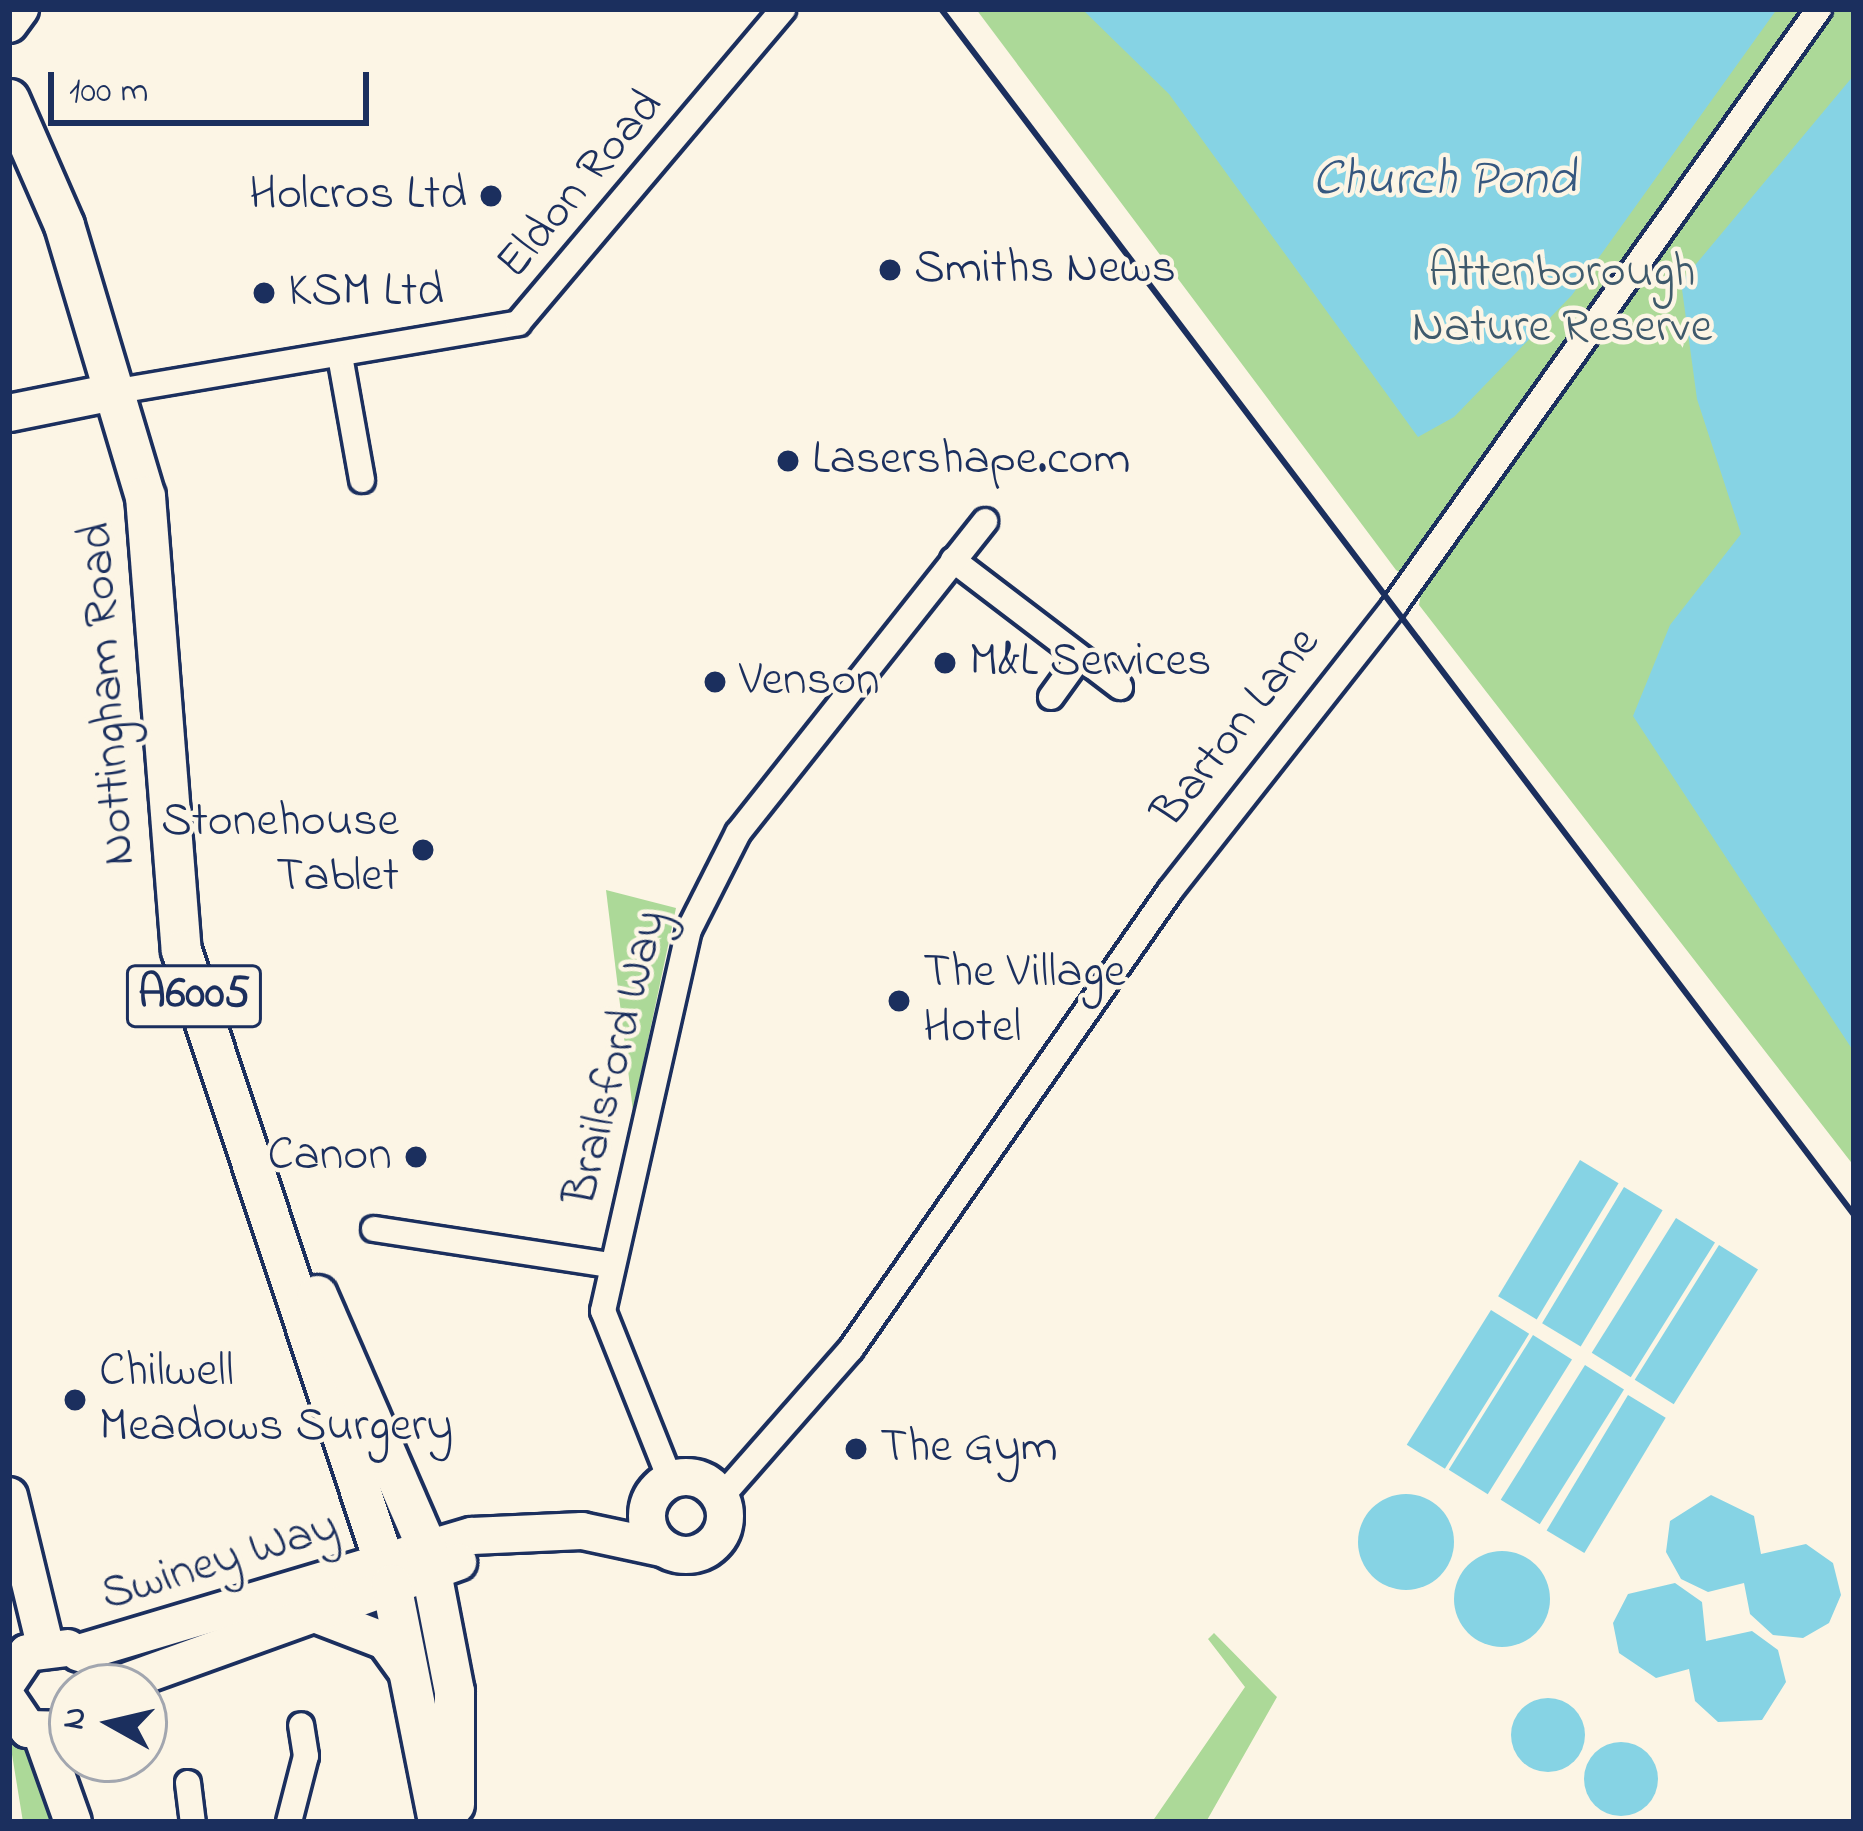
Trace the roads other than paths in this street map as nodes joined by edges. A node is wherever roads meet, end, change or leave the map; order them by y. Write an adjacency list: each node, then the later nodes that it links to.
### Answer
1 (20, 9): 4 (street)
2 (783, 9): 6 (street, Eldon Road)
3 (1819, 9): 20 (street, Barton Lane)
4 (9, 24)
5 (9, 99): 7 (main road, Nottingham Road / A6005)
6 (340, 356): 7 (street, Eldon Road); 9 (street)
7 (118, 391): 8 (street); 15 (main road, Nottingham Road / A6005)
8 (9, 413)
9 (362, 480)
10 (985, 520): 11 (street, Brailsford Way)
11 (953, 560): 12 (street); 17 (street, Brailsford Way)
12 (1080, 657): 13 (street); 14 (street)
13 (1120, 687)
14 (1051, 697)
15 (275, 1216): 23 (main road, Nottingham Road / A6005); 24 (main road, Nottingham Road / A6005)
16 (374, 1229): 17 (street)
17 (608, 1265): 18 (street, Brailsford Way)
18 (660, 1489): 20 (street); 21 (street, Barton Lane); 22 (street)
19 (9, 1496): 26 (street)
20 (722, 1497): 22 (street, Barton Lane)
21 (582, 1531): 22 (street, Barton Lane); 23 (street, Barton Lane)
22 (662, 1548)
23 (429, 1559): 24 (street, Swiney Way); 40 (main road, Nottingham Road / A6005)
24 (387, 1573): 25 (street, Swiney Way); 26 (street, Swiney Way); 29 (main road, Nottingham Road / A6005)
25 (312, 1613): 28 (street, Swiney Way); 29 (street, Swiney Way)
26 (62, 1649): 27 (street, Swiney Way); 30 (street)
27 (75, 1663)
28 (168, 1666)
29 (411, 1677): 39 (main road, Nottingham Road / A6005)
30 (9, 1680)
31 (9, 1704): 33 (street)
32 (301, 1726): 34 (street)
33 (48, 1747)
34 (306, 1756): 35 (street); 38 (street)
35 (332, 1759)
36 (188, 1783): 37 (street)
37 (193, 1822)
38 (290, 1822)
39 (439, 1822)
40 (452, 1822)

